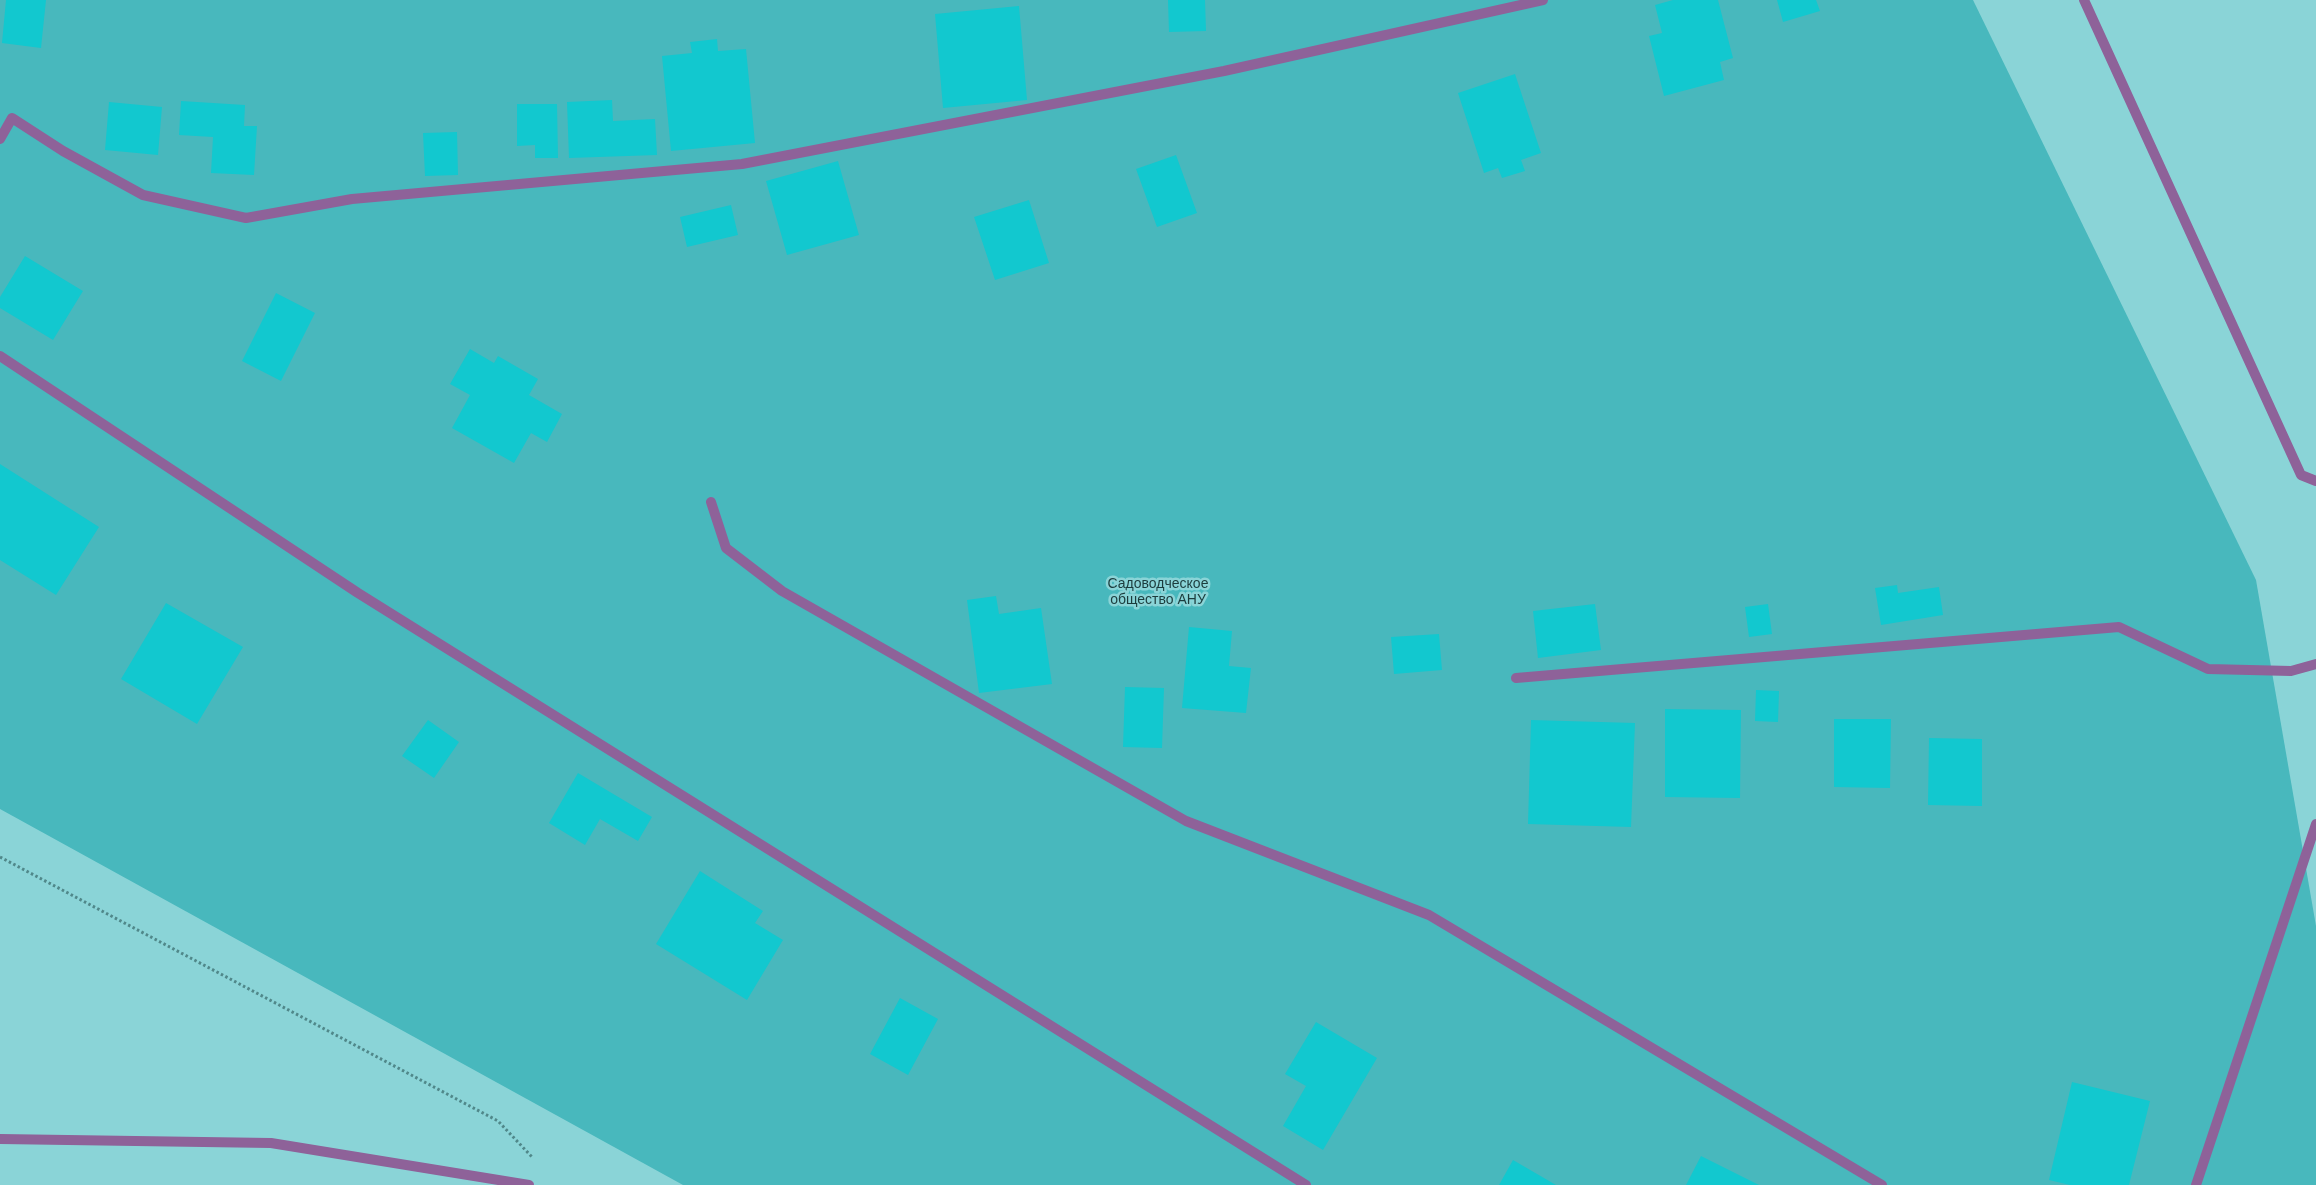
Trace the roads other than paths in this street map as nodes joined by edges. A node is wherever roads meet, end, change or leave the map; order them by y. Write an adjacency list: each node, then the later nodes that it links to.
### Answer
1 (1543, 0): 3 (street)
2 (2084, 0): 5 (street)
3 (0, 139)
4 (0, 356): 12 (street)
5 (2316, 481)
6 (710, 502): 13 (street)
7 (2316, 664): 8 (street)
8 (1516, 678)
9 (2316, 824): 14 (street)
10 (0, 1139): 11 (street)
11 (529, 1185)
12 (1306, 1185)
13 (1882, 1185)
14 (2196, 1185)

